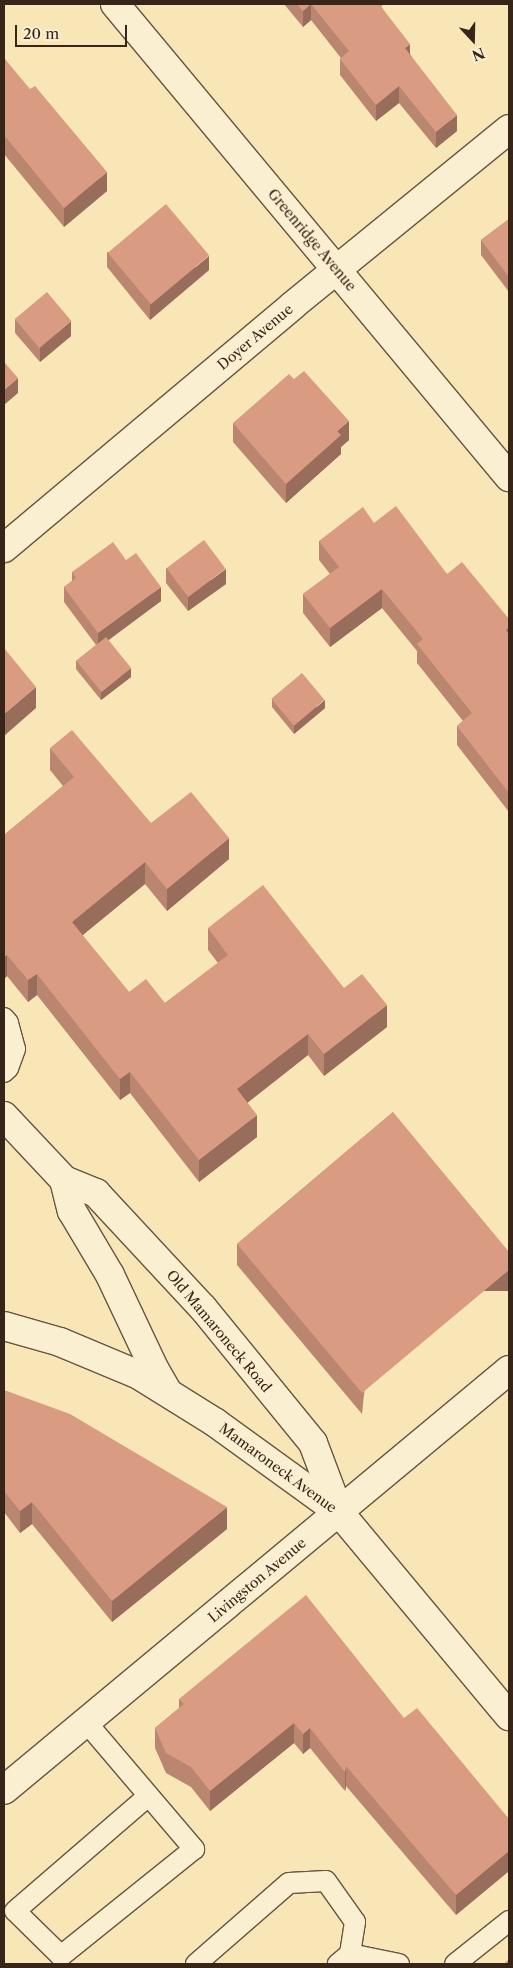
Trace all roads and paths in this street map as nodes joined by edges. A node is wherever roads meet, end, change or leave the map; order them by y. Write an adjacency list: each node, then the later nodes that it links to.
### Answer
1 (115, 4): 3 (street, Greenridge Avenue)
2 (509, 129): 3 (street, Doyer Avenue)
3 (338, 271): 4 (street, Greenridge Avenue); 5 (street, Doyer Avenue)
4 (509, 477)
5 (4, 548)
6 (4, 1018): 7 (lane)
7 (4, 1072)
8 (4, 1116): 9 (street, Old Mamaroneck Road)
9 (64, 1180): 12 (street, Old Mamaroneck Road); 13 (street, Old Mamaroneck Road)
10 (4, 1326): 12 (street, Mamaroneck Avenue)
11 (509, 1370): 13 (street, Livingston Avenue)
12 (169, 1394): 13 (street, Mamaroneck Avenue)
13 (339, 1512): 14 (street, Mamaroneck Avenue); 15 (street, Livingston Avenue)
14 (509, 1716)
15 (86, 1722): 16 (street, Livingston Avenue); 17 (lane)
16 (4, 1790)
17 (148, 1796): 17 (lane)
18 (509, 1920): 22 (lane)
19 (344, 1959): 20 (lane); 21 (lane)
20 (196, 1964)
21 (399, 1964)
22 (454, 1964)

